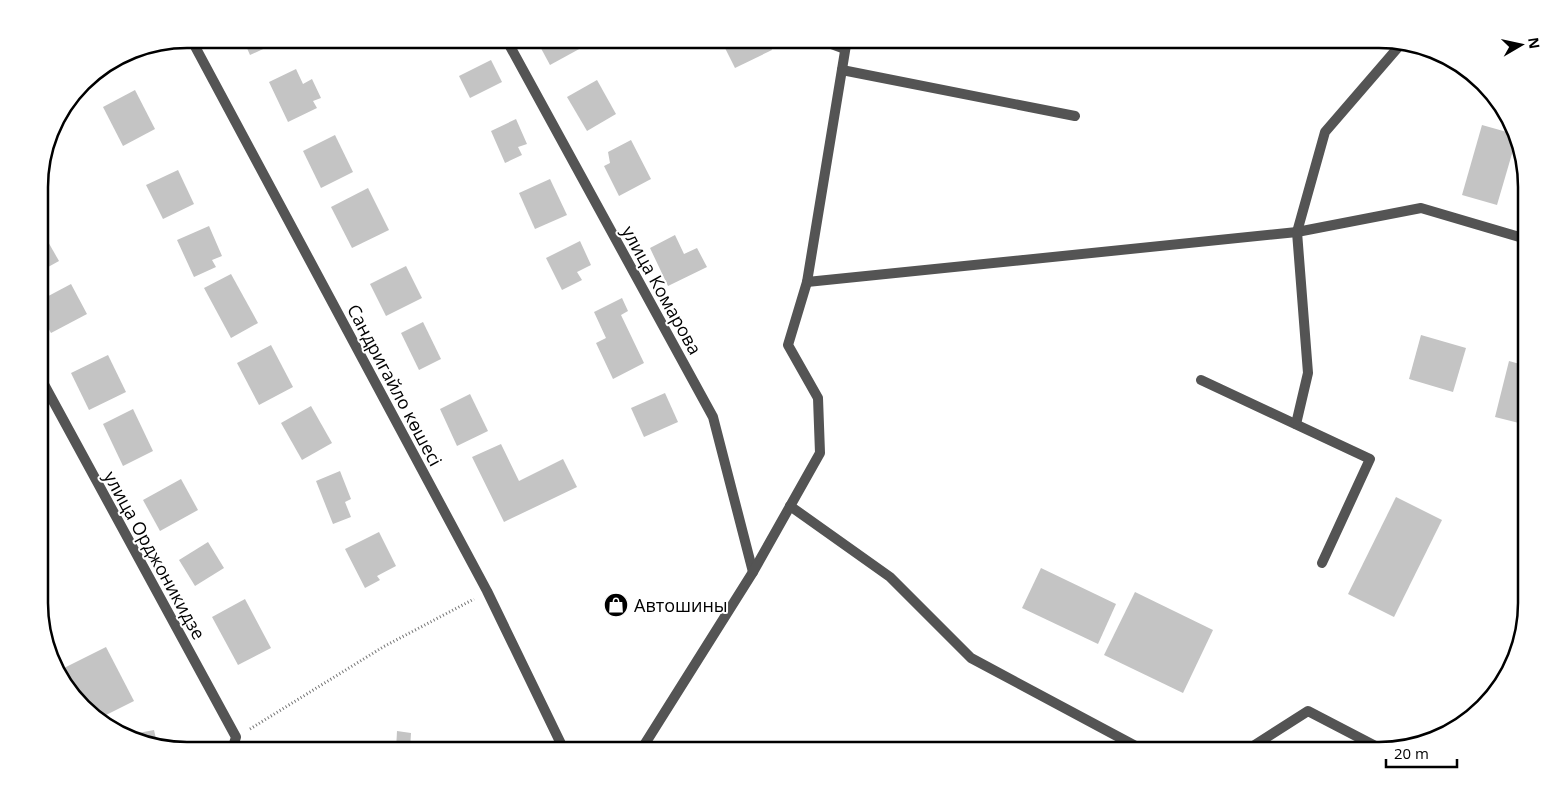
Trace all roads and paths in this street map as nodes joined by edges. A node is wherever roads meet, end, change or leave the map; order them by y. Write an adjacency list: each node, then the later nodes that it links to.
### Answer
1 (197, 48): 16 (street, Сандригайло көшесі)
2 (511, 48): 15 (street, улица Комарова)
3 (845, 48): 5 (street)
4 (1397, 49): 7 (street)
5 (842, 70): 6 (street); 9 (street)
6 (1075, 116)
7 (1297, 232): 8 (street); 9 (street); 12 (street)
8 (1518, 237)
9 (807, 282): 13 (street)
10 (1201, 380): 12 (street)
11 (48, 392): 17 (street, улица Орджоникидзе)
12 (1296, 424): 14 (street)
13 (790, 506): 15 (street); 18 (street)
14 (1322, 563)
15 (752, 572): 23 (street)
16 (487, 591): 17 (path); 22 (street, Сандригайло көшесі)
17 (236, 738): 21 (street)
18 (1127, 741)
19 (1261, 741): 20 (street)
20 (1366, 741)
21 (235, 742)
22 (560, 742)
23 (646, 742)

